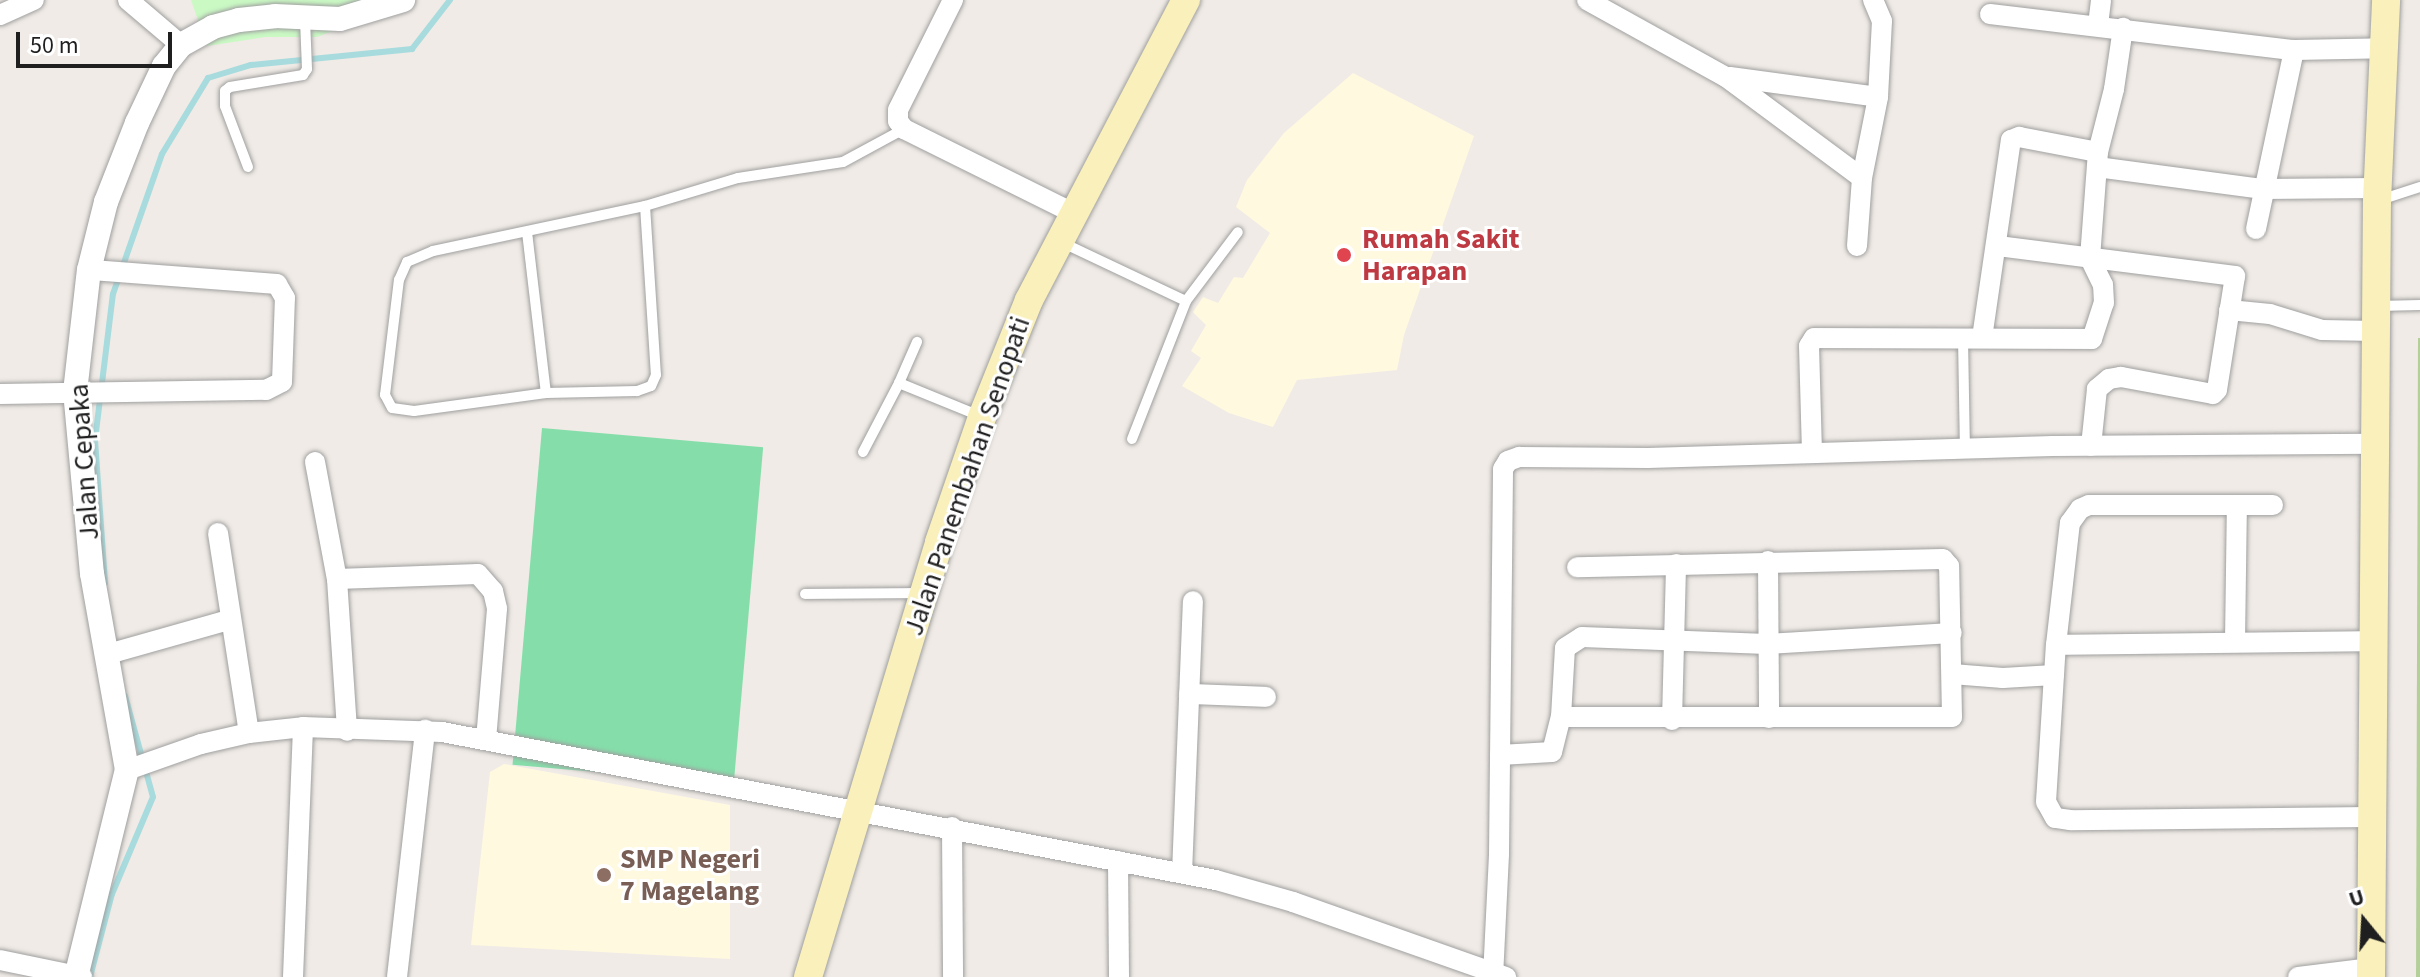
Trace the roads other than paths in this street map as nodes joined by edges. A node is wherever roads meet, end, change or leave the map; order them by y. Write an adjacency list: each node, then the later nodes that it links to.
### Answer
1 (34, 0): 12 (street)
2 (128, 0): 16 (street)
3 (403, 0): 13 (street, Jalan Cepaka)
4 (953, 0): 21 (street)
5 (1186, 0): 29 (main road, Jalan Panembahan Senopati)
6 (1587, 0): 19 (street)
7 (1873, 0): 20 (street)
8 (2101, 0): 14 (street)
9 (2386, 0): 17 (main road)
10 (2032, 8): 11 (street); 14 (street)
11 (1990, 14)
12 (0, 15)
13 (305, 19): 16 (street, Jalan Cepaka); 23 (lane)
14 (2098, 25): 15 (street)
15 (2123, 28): 18 (street); 22 (street)
16 (181, 45): 37 (street, Jalan Cepaka)
17 (2386, 48): 18 (street); 27 (main road)
18 (2294, 50): 26 (street)
19 (1726, 77): 20 (street); 24 (street)
20 (1878, 97): 24 (street)
21 (904, 129): 28 (lane); 29 (street)
22 (2097, 159): 26 (street); 35 (street); 36 (street)
23 (248, 167)
24 (1862, 178): 34 (street)
25 (2420, 187): 27 (lane)
26 (2262, 189): 27 (street); 30 (street)
27 (2377, 195): 41 (main road)
28 (645, 206): 31 (lane); 46 (lane)
29 (1075, 214): 33 (main road, Jalan Panembahan Senopati)
30 (2256, 229)
31 (527, 232): 46 (lane); 46 (lane)
32 (1238, 232): 38 (lane)
33 (1060, 241): 38 (lane); 48 (main road, Jalan Panembahan Senopati)
34 (1857, 246)
35 (1998, 246): 36 (street); 42 (street)
36 (2090, 258): 40 (street); 42 (street)
37 (89, 270): 45 (street, Jalan Cepaka); 45 (street)
38 (1186, 301): 49 (lane)
39 (2420, 305): 41 (lane)
40 (2229, 310): 41 (street); 51 (street)
41 (2376, 318): 50 (main road)
42 (1972, 338): 52 (lane); 54 (street)
43 (917, 342): 44 (lane)
44 (899, 383): 48 (lane); 53 (lane)
45 (75, 392): 47 (street); 73 (street, Jalan Cepaka)
46 (546, 393)
47 (0, 394)
48 (982, 417): 63 (main road, Jalan Panembahan Senopati)
49 (1132, 439)
50 (2373, 444): 51 (street); 68 (main road)
51 (2091, 446): 52 (street)
52 (1965, 448): 54 (street)
53 (863, 452)
54 (1812, 453): 86 (street)
55 (315, 462): 62 (street)
56 (2237, 505): 57 (street); 69 (street); 72 (street)
57 (2273, 505)
58 (218, 533): 66 (street)
59 (1768, 561): 60 (street); 67 (street); 71 (street)
60 (1676, 564): 61 (street); 70 (street)
61 (1577, 567)
62 (337, 579): 83 (street); 85 (street)
63 (923, 593): 64 (lane); 88 (main road, Jalan Panembahan Senopati)
64 (805, 594)
65 (1193, 601): 76 (street)
66 (229, 620): 73 (street); 84 (street)
67 (1952, 633): 71 (street); 74 (street)
68 (2374, 641): 69 (street); 89 (main road)
69 (2235, 642): 72 (street)
70 (1672, 643): 71 (street); 78 (street); 80 (street)
71 (1767, 644): 79 (street)
72 (2056, 645): 75 (street)
73 (105, 655): 87 (street, Jalan Cepaka)
74 (1952, 674): 75 (street); 79 (street)
75 (2054, 675): 89 (street)
76 (1189, 694): 77 (street); 92 (street)
77 (1266, 697)
78 (1561, 717): 80 (street); 86 (street)
79 (1769, 718): 80 (street)
80 (1672, 720)
81 (303, 727): 83 (street); 84 (street); 97 (street)
82 (425, 730): 83 (street); 85 (street); 98 (street)
83 (347, 731)
84 (249, 733): 87 (street)
85 (486, 740): 88 (street)
86 (1500, 755): 95 (street)
87 (127, 770): 96 (street, Jalan Cepaka)
88 (857, 812): 90 (street); 99 (main road, Jalan Panembahan Senopati)
89 (2370, 817): 94 (main road)
90 (952, 827): 91 (street); 100 (street)
91 (1118, 861): 92 (street); 101 (street)
92 (1182, 873): 95 (street)
93 (0, 960): 96 (street)
94 (2371, 973): 102 (street)
95 (1497, 976)
96 (78, 977)
97 (293, 977)
98 (397, 977)
99 (808, 977)
100 (953, 977)
101 (1119, 977)
102 (2298, 977)

